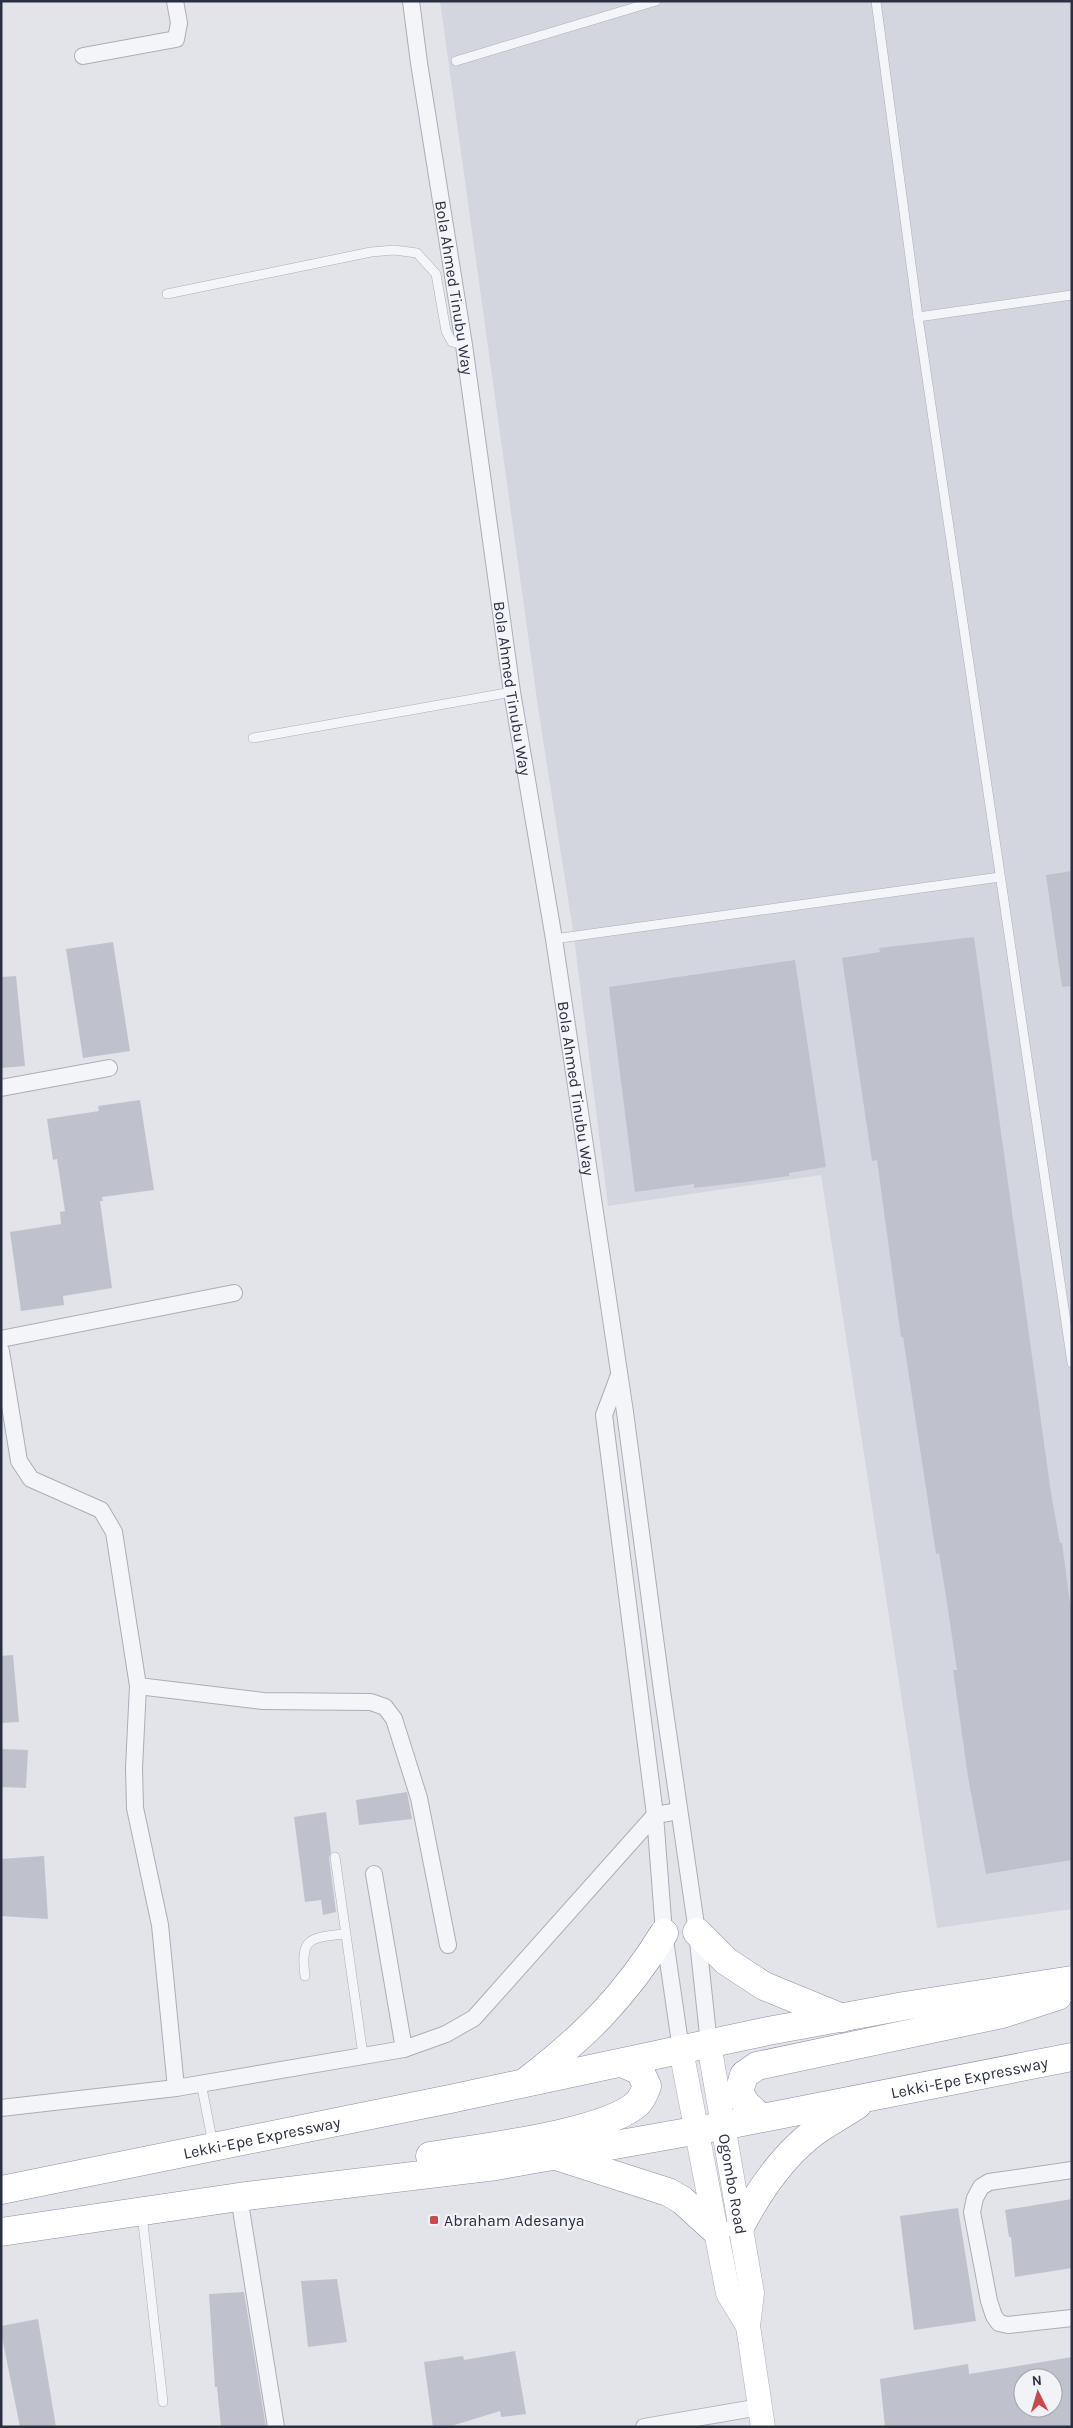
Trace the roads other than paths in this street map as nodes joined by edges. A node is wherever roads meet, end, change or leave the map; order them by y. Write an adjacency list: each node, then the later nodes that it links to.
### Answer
1 (175, 1): 5 (street)
2 (411, 1): 10 (street, Bola Ahmed Tinubu Way)
3 (656, 1): 6 (lane)
4 (876, 1): 9 (lane)
5 (83, 56)
6 (456, 61)
7 (167, 294): 10 (lane)
8 (1072, 295): 9 (lane)
9 (918, 317): 13 (lane)
10 (464, 345): 11 (street, Bola Ahmed Tinubu Way)
11 (512, 692): 12 (lane); 14 (street, Bola Ahmed Tinubu Way)
12 (254, 738)
13 (1000, 877): 14 (lane); 20 (lane)
14 (554, 940): 21 (street, Bola Ahmed Tinubu Way)
15 (109, 1068): 16 (street)
16 (1, 1088)
17 (234, 1293): 18 (street)
18 (1, 1339)
19 (1, 1351): 22 (street)
20 (1072, 1363)
21 (620, 1376): 23 (street, Bola Ahmed Tinubu Way); 24 (street)
22 (138, 1686): 30 (street); 43 (street)
23 (679, 1811): 24 (street); 27 (street, Bola Ahmed Tinubu Way)
24 (655, 1815): 28 (street); 36 (street)
25 (335, 1857): 29 (lane)
26 (374, 1874): 36 (street)
27 (697, 1932): 34 (highway); 35 (street, Bola Ahmed Tinubu Way)
28 (664, 1933): 37 (street); 42 (highway)
29 (344, 1934): 31 (lane); 38 (lane)
30 (448, 1945)
31 (305, 1976)
32 (1072, 1980): 34 (highway, Lekki-Epe Expressway)
33 (1072, 1991): 46 (highway)
34 (842, 2018): 35 (highway, Lekki-Epe Expressway)
35 (709, 2044): 37 (highway, Lekki-Epe Expressway); 47 (main road, Ogombo Road)
36 (404, 2048): 38 (street)
37 (681, 2050): 40 (highway, Lekki-Epe Expressway); 47 (main road, Ogombo Road)
38 (363, 2056): 41 (street)
39 (1072, 2057): 44 (highway, Lekki-Epe Expressway)
40 (622, 2063): 42 (highway, Lekki-Epe Expressway); 51 (highway)
41 (201, 2083): 43 (street); 48 (lane)
42 (523, 2084): 48 (highway, Lekki-Epe Expressway)
43 (176, 2088): 45 (street)
44 (868, 2098): 46 (highway, Lekki-Epe Expressway); 55 (highway)
45 (1, 2108)
46 (760, 2117): 47 (highway, Lekki-Epe Expressway)
47 (709, 2129): 49 (highway, Lekki-Epe Expressway); 55 (main road, Ogombo Road)
48 (214, 2148): 52 (highway, Lekki-Epe Expressway)
49 (553, 2155): 51 (highway, Lekki-Epe Expressway); 55 (highway)
50 (1072, 2170): 57 (street)
51 (316, 2188): 53 (highway)
52 (1, 2190)
53 (239, 2198): 54 (highway); 60 (street)
54 (142, 2211): 56 (highway); 58 (lane)
55 (728, 2229): 59 (main road, Ogombo Road)
56 (1, 2232)
57 (1070, 2318)
58 (163, 2402)
59 (761, 2417): 61 (street)
60 (276, 2427)
61 (644, 2427)

